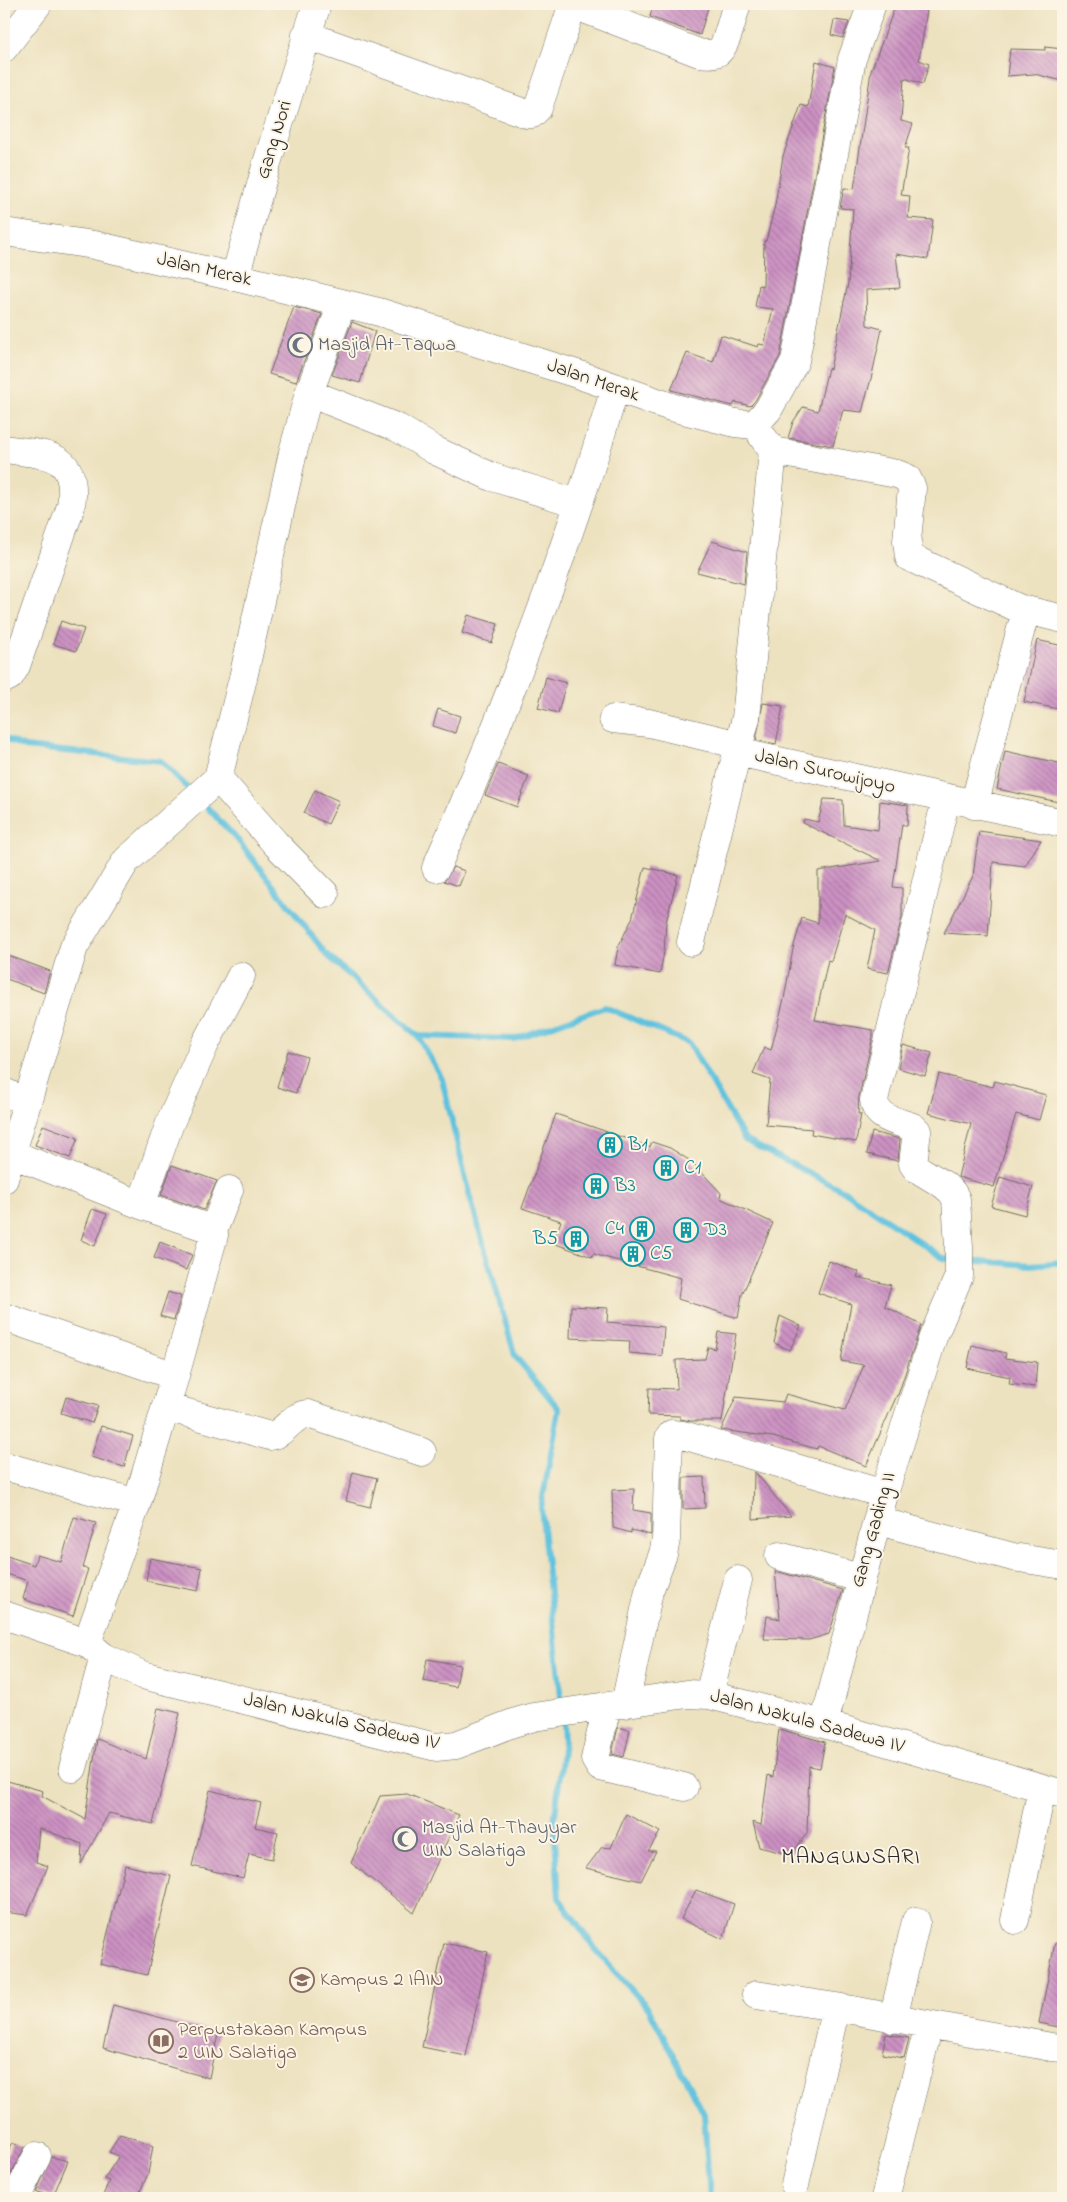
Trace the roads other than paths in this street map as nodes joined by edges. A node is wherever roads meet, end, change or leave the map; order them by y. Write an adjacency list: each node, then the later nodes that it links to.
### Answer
1 (38, 4): 7 (street)
2 (317, 4): 6 (street, Gang Nori)
3 (572, 4): 4 (street); 6 (street)
4 (737, 4)
5 (872, 4): 13 (street)
6 (306, 35): 9 (street, Gang Nori)
7 (4, 48)
8 (4, 232): 9 (street, Jalan Merak)
9 (235, 277): 10 (street, Jalan Merak)
10 (342, 304): 11 (street, Jalan Merak); 12 (street)
11 (615, 388): 13 (street, Jalan Merak); 16 (street)
12 (309, 393): 16 (street); 22 (street)
13 (754, 424): 15 (street)
14 (4, 449): 19 (street)
15 (773, 451): 17 (street); 21 (street, Jalan Surowijoyo)
16 (578, 503): 26 (street)
17 (1026, 610): 18 (street); 24 (street)
18 (1063, 616)
19 (4, 680)
20 (612, 719): 21 (street)
21 (738, 749): 23 (street, Jalan Surowijoyo); 28 (street)
22 (214, 782): 27 (street); 30 (street)
23 (946, 799): 24 (street, Jalan Surowijoyo); 40 (street, Gang Gading II)
24 (974, 806): 25 (street, Jalan Surowijoyo)
25 (1063, 823)
26 (436, 868)
27 (325, 894)
28 (691, 942)
29 (241, 976): 33 (street)
30 (15, 1097): 31 (street)
31 (8, 1166): 33 (street)
32 (228, 1190): 34 (street)
33 (141, 1205): 34 (street)
34 (213, 1231): 36 (street)
35 (4, 1317): 36 (street)
36 (175, 1376): 37 (street)
37 (166, 1407): 38 (street); 41 (street)
38 (422, 1452)
39 (4, 1466): 41 (street)
40 (884, 1494): 42 (street, Gang Gading II); 50 (street)
41 (137, 1503): 48 (street)
42 (878, 1521): 44 (street); 45 (street, Gang Gading II)
43 (779, 1556): 45 (street)
44 (1063, 1565)
45 (860, 1578): 51 (street, Gang Gading II)
46 (738, 1580): 49 (street)
47 (4, 1615): 48 (street, Jalan Nakula Sadewa IV)
48 (96, 1650): 50 (street, Jalan Nakula Sadewa IV); 52 (street)
49 (709, 1694): 50 (street, Jalan Nakula Sadewa IV); 51 (street, Jalan Nakula Sadewa IV)
50 (606, 1707): 53 (street)
51 (824, 1724): 54 (street, Jalan Nakula Sadewa IV)
52 (73, 1768)
53 (684, 1787)
54 (1053, 1791): 55 (street)
55 (1015, 1920)
56 (916, 1921): 59 (street)
57 (756, 1995): 58 (street)
58 (836, 2007): 59 (street); 63 (street)
59 (893, 2019): 60 (street)
60 (930, 2025): 61 (street); 65 (street)
61 (1063, 2048)
62 (37, 2156): 64 (street)
63 (795, 2185)
64 (16, 2198)
65 (885, 2198)

